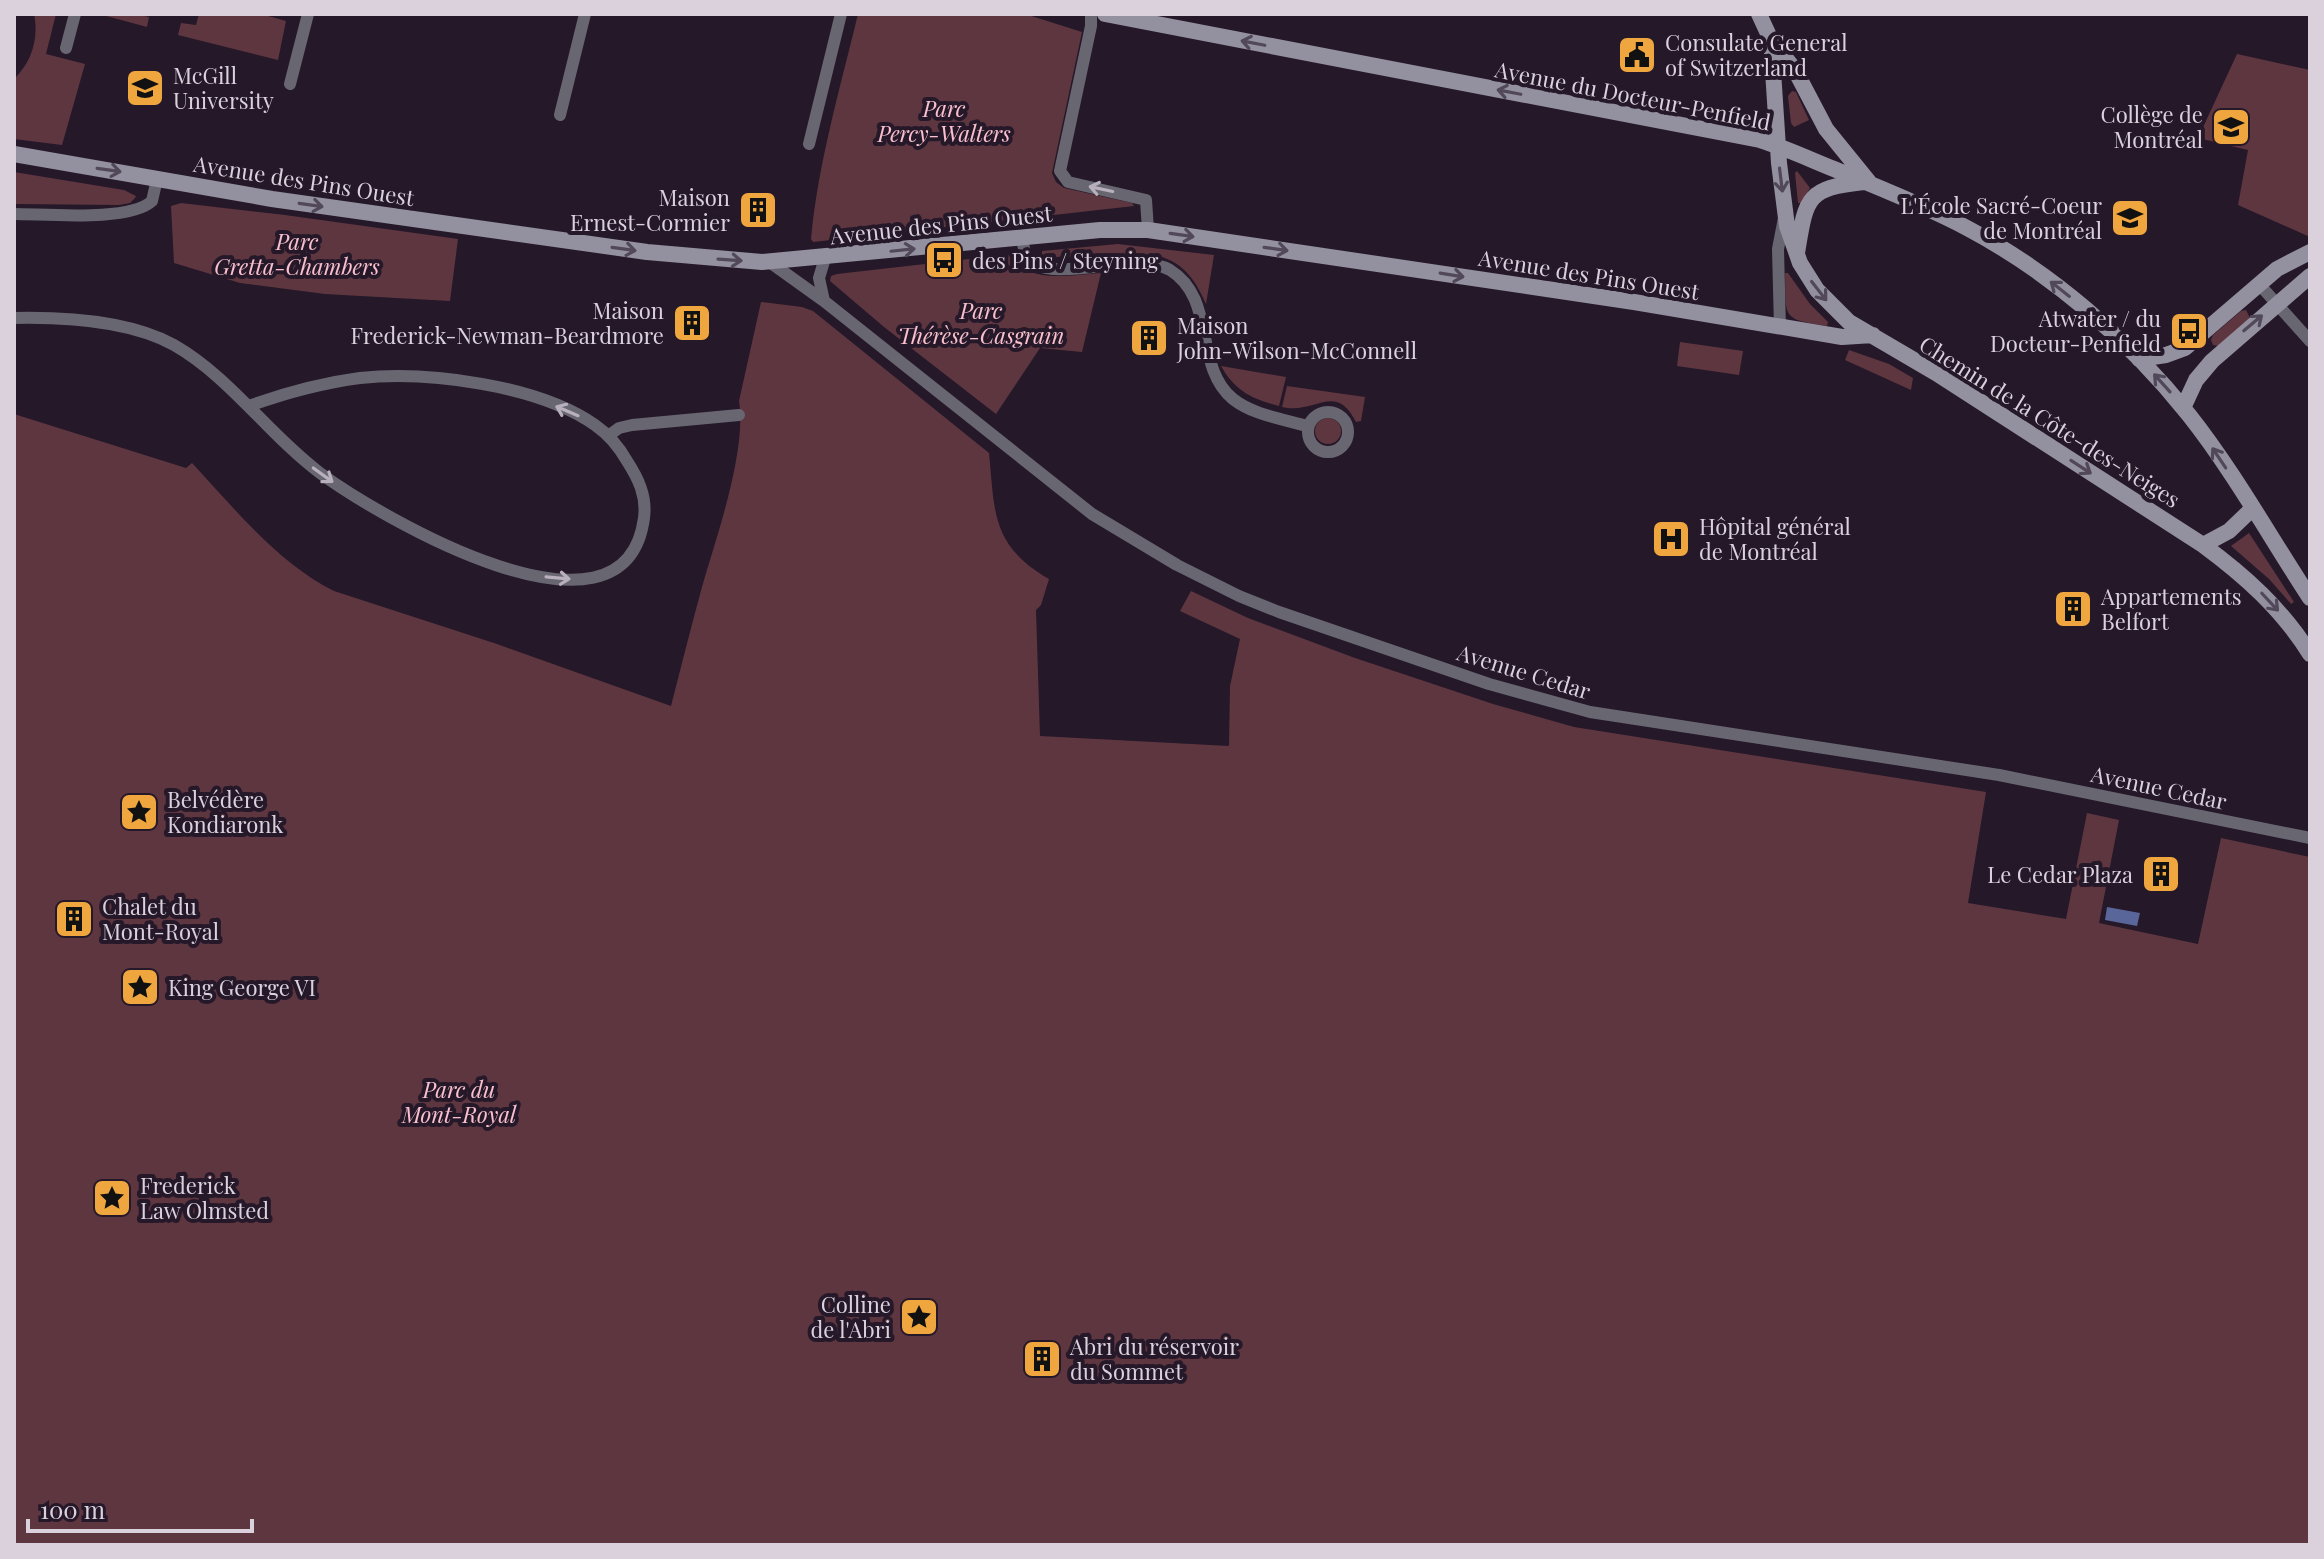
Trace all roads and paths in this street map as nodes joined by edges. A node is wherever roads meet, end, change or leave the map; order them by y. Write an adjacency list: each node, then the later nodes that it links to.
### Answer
1 (75, 14): 9 (street)
2 (308, 14): 10 (street)
3 (585, 14): 11 (street)
4 (841, 14): 12 (street)
5 (1091, 14): 19 (street, one-way to 5)
6 (1105, 14): 13 (main road, Avenue du Docteur-Penfield, one-way to 6)
7 (1759, 14): 8 (main road, Chemin de la Côte-des-Neiges)
8 (1771, 40): 13 (main road, Chemin de la Côte-des-Neiges); 16 (main road)
9 (66, 48)
10 (290, 84)
11 (560, 115)
12 (809, 144)
13 (1777, 145): 16 (main road, Avenue du Docteur-Penfield); 18 (main road, Chemin de la Côte-des-Neiges, one-way to 18)
14 (14, 154): 15 (main road, Avenue des Pins Ouest, one-way to 15)
15 (157, 179): 17 (street); 24 (main road, Avenue des Pins Ouest, one-way to 24)
16 (1869, 182): 22 (main road); 33 (main road, Avenue du Docteur-Penfield, one-way to 16)
17 (14, 214)
18 (1785, 215): 22 (main road, Chemin de la Côte-des-Neiges); 30 (street, Chemin de la Côte-des-Neiges)
19 (1148, 230): 20 (main road, Avenue des Pins Ouest); 30 (main road, Avenue des Pins Ouest, one-way to 30)
20 (1021, 237): 23 (main road, Avenue des Pins Ouest, one-way to 20); 37 (street)
21 (2310, 252): 26 (main road)
22 (1796, 255): 31 (main road, Chemin de la Côte-des-Neiges, one-way to 31)
23 (825, 258): 24 (main road, Avenue des Pins Ouest); 27 (street)
24 (771, 263): 27 (street, Avenue Cedar)
25 (2310, 276): 28 (main road)
26 (2259, 284): 28 (street); 33 (main road)
27 (824, 301): 43 (street, Avenue Cedar)
28 (2276, 303): 32 (street); 35 (main road, one-way to 28)
29 (14, 318): 34 (street)
30 (1780, 328): 31 (main road, Avenue des Pins Ouest)
31 (1873, 335): 40 (main road, Chemin de la Côte-des-Neiges, one-way to 40)
32 (2310, 341)
33 (2139, 359): 35 (main road, Avenue du Docteur-Penfield, one-way to 33)
34 (249, 406): 38 (street, one-way to 34); 38 (street, one-way to 38)
35 (2183, 408): 39 (main road, Avenue du Docteur-Penfield, one-way to 35)
36 (739, 415): 38 (street)
37 (1307, 426)
38 (608, 436)
39 (2252, 509): 40 (main road); 41 (main road, Avenue du Docteur-Penfield)
40 (2203, 545): 42 (main road, Chemin de la Côte-des-Neiges, one-way to 42)
41 (2310, 598)
42 (2310, 654)
43 (2310, 838)

